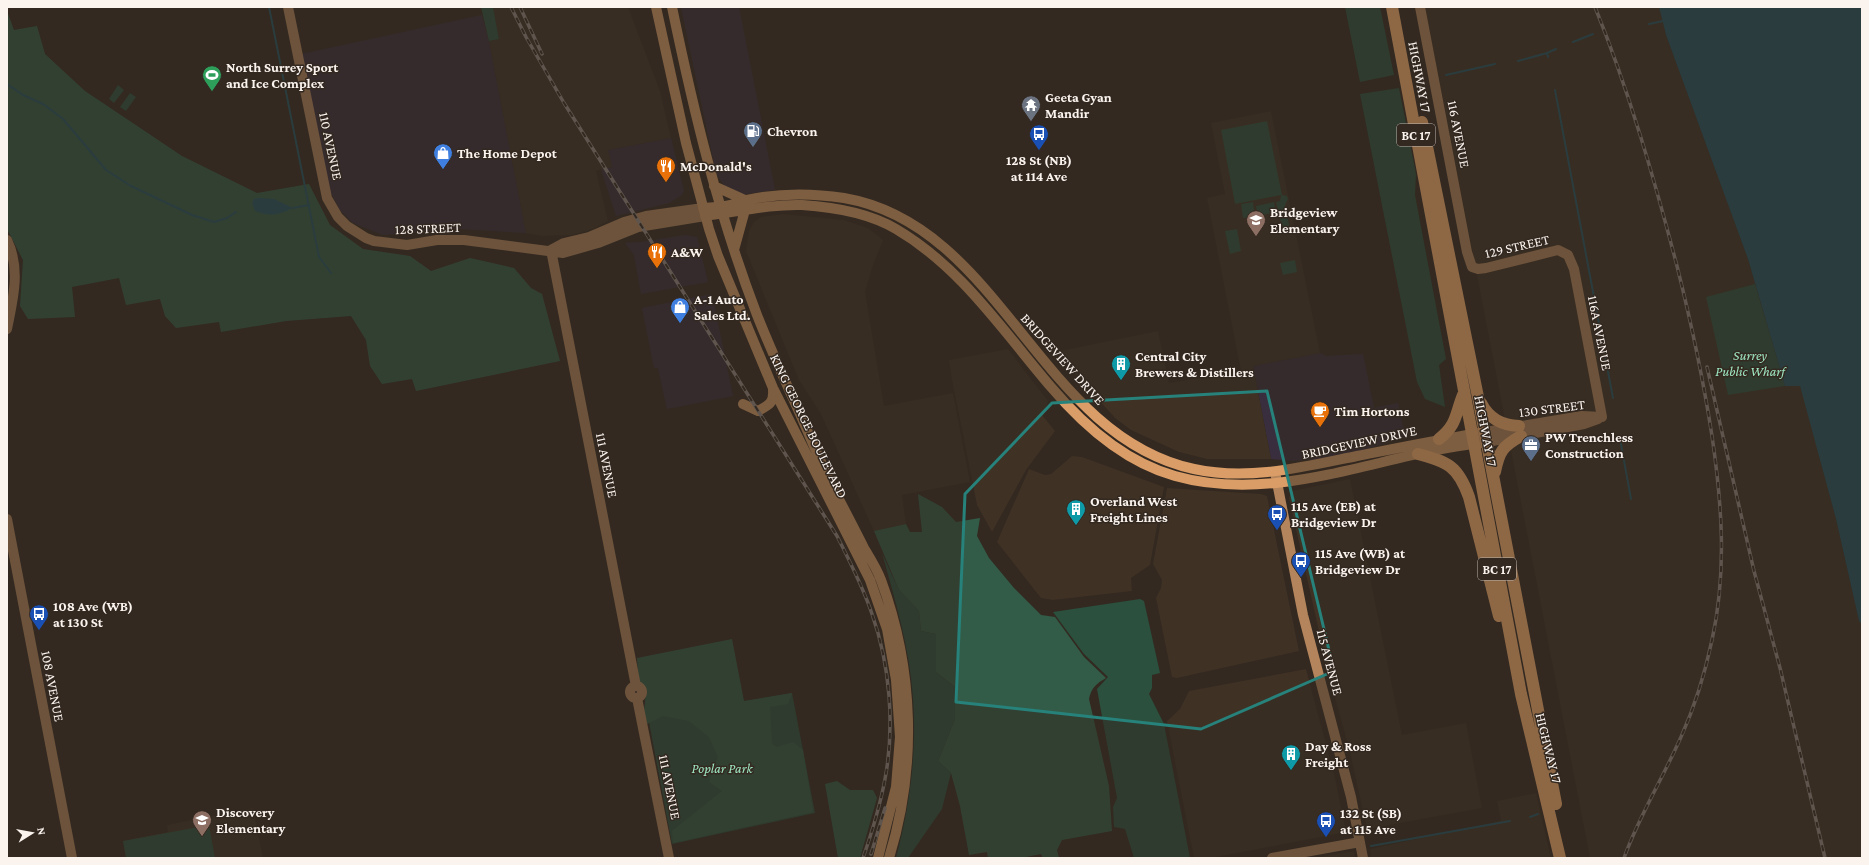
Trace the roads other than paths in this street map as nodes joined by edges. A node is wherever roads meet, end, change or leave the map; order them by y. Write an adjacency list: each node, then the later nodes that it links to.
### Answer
1 (288, 7): 11 (street, 110 AVENUE)
2 (656, 7): 10 (main road, KING GEORGE BOULEVARD)
3 (672, 7): 7 (main road, KING GEORGE BOULEVARD)
4 (1392, 7): 18 (highway, HIGHWAY 17 / BC 17)
5 (1400, 7): 23 (highway, HIGHWAY 17 / BC 17)
6 (1420, 7): 19 (street, 116 AVENUE)
7 (714, 186): 8 (main road); 9 (main road, KING GEORGE BOULEVARD)
8 (745, 205): 9 (main road, BRIDGEVIEW DRIVE); 12 (main road, BRIDGEVIEW DRIVE); 13 (main road, BRIDGEVIEW DRIVE); 16 (main road)
9 (720, 210): 10 (main road); 16 (main road, KING GEORGE BOULEVARD)
10 (704, 212): 15 (street); 21 (main road, KING GEORGE BOULEVARD)
11 (338, 218): 15 (street, 128 STREET)
12 (904, 220): 13 (street); 30 (main road, BRIDGEVIEW DRIVE)
13 (896, 229): 32 (main road, BRIDGEVIEW DRIVE)
14 (7, 240): 20 (street)
15 (551, 250): 37 (street, 111 AVENUE)
16 (734, 250): 39 (main road, KING GEORGE BOULEVARD)
17 (1568, 255): 19 (street, 129 STREET); 25 (street, 116A AVENUE)
18 (1439, 263): 22 (highway, HIGHWAY 17 / BC 17); 27 (highway)
19 (1472, 267)
20 (7, 328)
21 (773, 388): 24 (main road); 38 (main road, KING GEORGE BOULEVARD)
22 (1464, 394): 27 (highway, HIGHWAY 17 / BC 17); 28 (highway)
23 (1478, 397): 26 (highway); 27 (highway, HIGHWAY 17 / BC 17)
24 (743, 404)
25 (1602, 418): 26 (street, 130 STREET)
26 (1520, 431): 27 (street, 130 STREET); 31 (highway)
27 (1479, 437): 28 (main road, BRIDGEVIEW DRIVE); 29 (main road, BRIDGEVIEW DRIVE); 31 (highway, HIGHWAY 17 / BC 17); 34 (highway, HIGHWAY 17 / BC 17)
28 (1439, 439): 30 (main road, BRIDGEVIEW DRIVE)
29 (1418, 454): 32 (main road, BRIDGEVIEW DRIVE); 34 (highway)
30 (1275, 472): 32 (street, 115 AVENUE)
31 (1494, 479): 43 (highway, HIGHWAY 17 / BC 17)
32 (1278, 483): 35 (street, 115 AVENUE)
33 (7, 519): 36 (street, 108 AVENUE)
34 (1521, 694): 42 (highway, HIGHWAY 17 / BC 17)
35 (1360, 842): 40 (street); 41 (street, 115 AVENUE)
36 (72, 858)
37 (669, 858)
38 (878, 858)
39 (889, 858)
40 (1272, 858)
41 (1363, 858)
42 (1560, 858)
43 (1569, 858)

